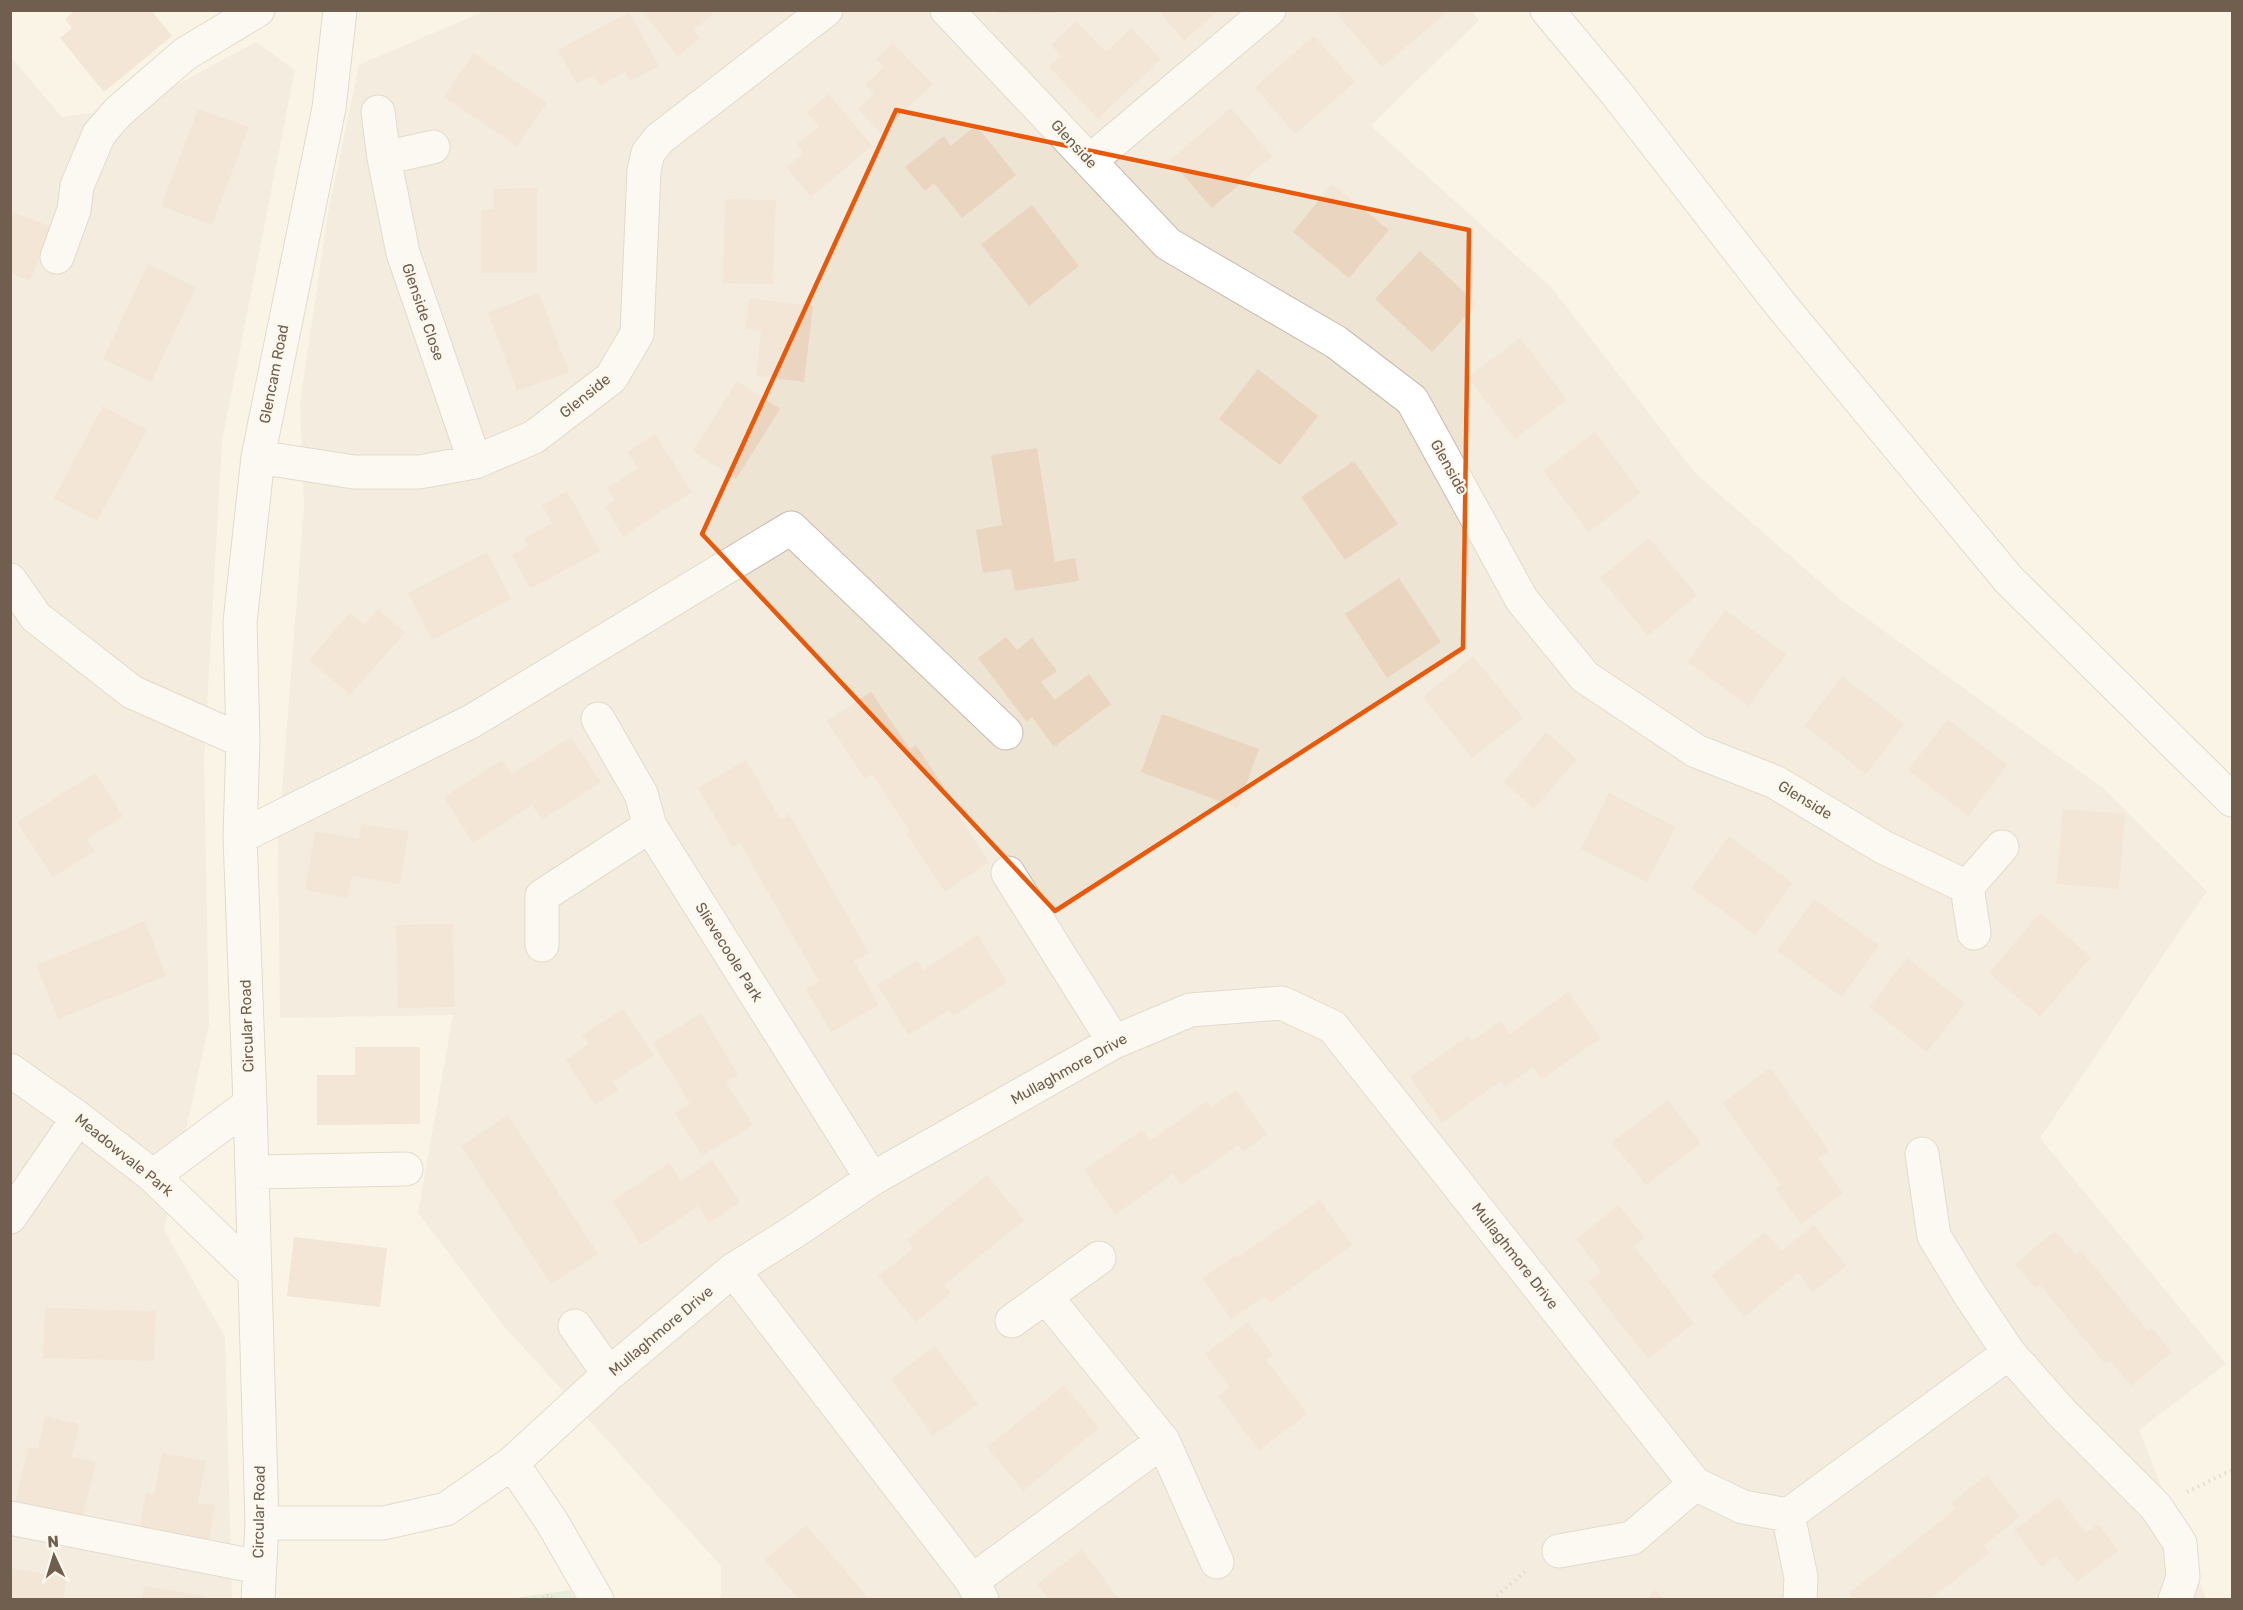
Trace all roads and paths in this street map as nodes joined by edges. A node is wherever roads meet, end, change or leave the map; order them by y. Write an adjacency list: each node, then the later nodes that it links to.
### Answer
1 (258, 10): 11 (street)
2 (340, 10): 12 (street, Glencam Road)
3 (826, 10): 13 (street, Glenside)
4 (947, 10): 10 (street, Glenside)
5 (1269, 10): 10 (street)
6 (1547, 10): 18 (street)
7 (378, 112): 9 (street, Glenside Close)
8 (433, 147): 9 (street)
9 (384, 158): 13 (street, Glenside Close)
10 (1090, 161): 23 (street, Glenside)
11 (57, 257)
12 (258, 458): 13 (street, Glenside); 17 (street, Glencam Road)
13 (475, 462)
14 (10, 580): 17 (street)
15 (598, 719): 19 (street, Slievecoole Park)
16 (1006, 733): 20 (street)
17 (243, 741): 20 (street, Circular Road)
18 (2232, 800)
19 (650, 826): 25 (street); 34 (street, Slievecoole Park)
20 (240, 837): 28 (street, Circular Road)
21 (2002, 847): 23 (street)
22 (1008, 873): 26 (street)
23 (1966, 887): 24 (street)
24 (1974, 933)
25 (542, 945)
26 (1114, 1042): 34 (street, Mullaghmore Drive); 47 (street, Mullaghmore Drive)
27 (10, 1070): 29 (street, Meadowvale Park)
28 (250, 1104): 32 (street, Circular Road); 33 (street)
29 (78, 1118): 33 (street, Meadowvale Park); 35 (street)
30 (1922, 1154): 42 (street)
31 (406, 1169): 32 (street)
32 (252, 1172): 38 (street, Circular Road)
33 (153, 1176): 38 (street, Meadowvale Park)
34 (872, 1179): 37 (street, Mullaghmore Drive)
35 (10, 1218)
36 (1099, 1258): 39 (street)
37 (733, 1270): 43 (street, Mullaghmore Drive); 55 (street)
38 (255, 1274): 51 (street, Circular Road)
39 (1047, 1298): 40 (street); 44 (street)
40 (1012, 1321)
41 (575, 1326): 43 (street)
42 (2009, 1353): 48 (street); 49 (street)
43 (609, 1374): 45 (street, Mullaghmore Drive)
44 (1163, 1441): 53 (street); 55 (street)
45 (512, 1463): 51 (street, Mullaghmore Drive); 57 (street)
46 (2232, 1470): 48 (path)
47 (1695, 1484): 49 (street, Mullaghmore Drive); 52 (street)
48 (2156, 1507): 60 (street)
49 (1788, 1515): 59 (street)
50 (10, 1518): 54 (street)
51 (262, 1523): 54 (street, Circular Road)
52 (1558, 1551): 58 (path)
53 (1217, 1562)
54 (259, 1567): 56 (street, Circular Road)
55 (977, 1590)
56 (258, 1599)
57 (597, 1599)
58 (1492, 1599)
59 (1800, 1599)
60 (2175, 1599)

